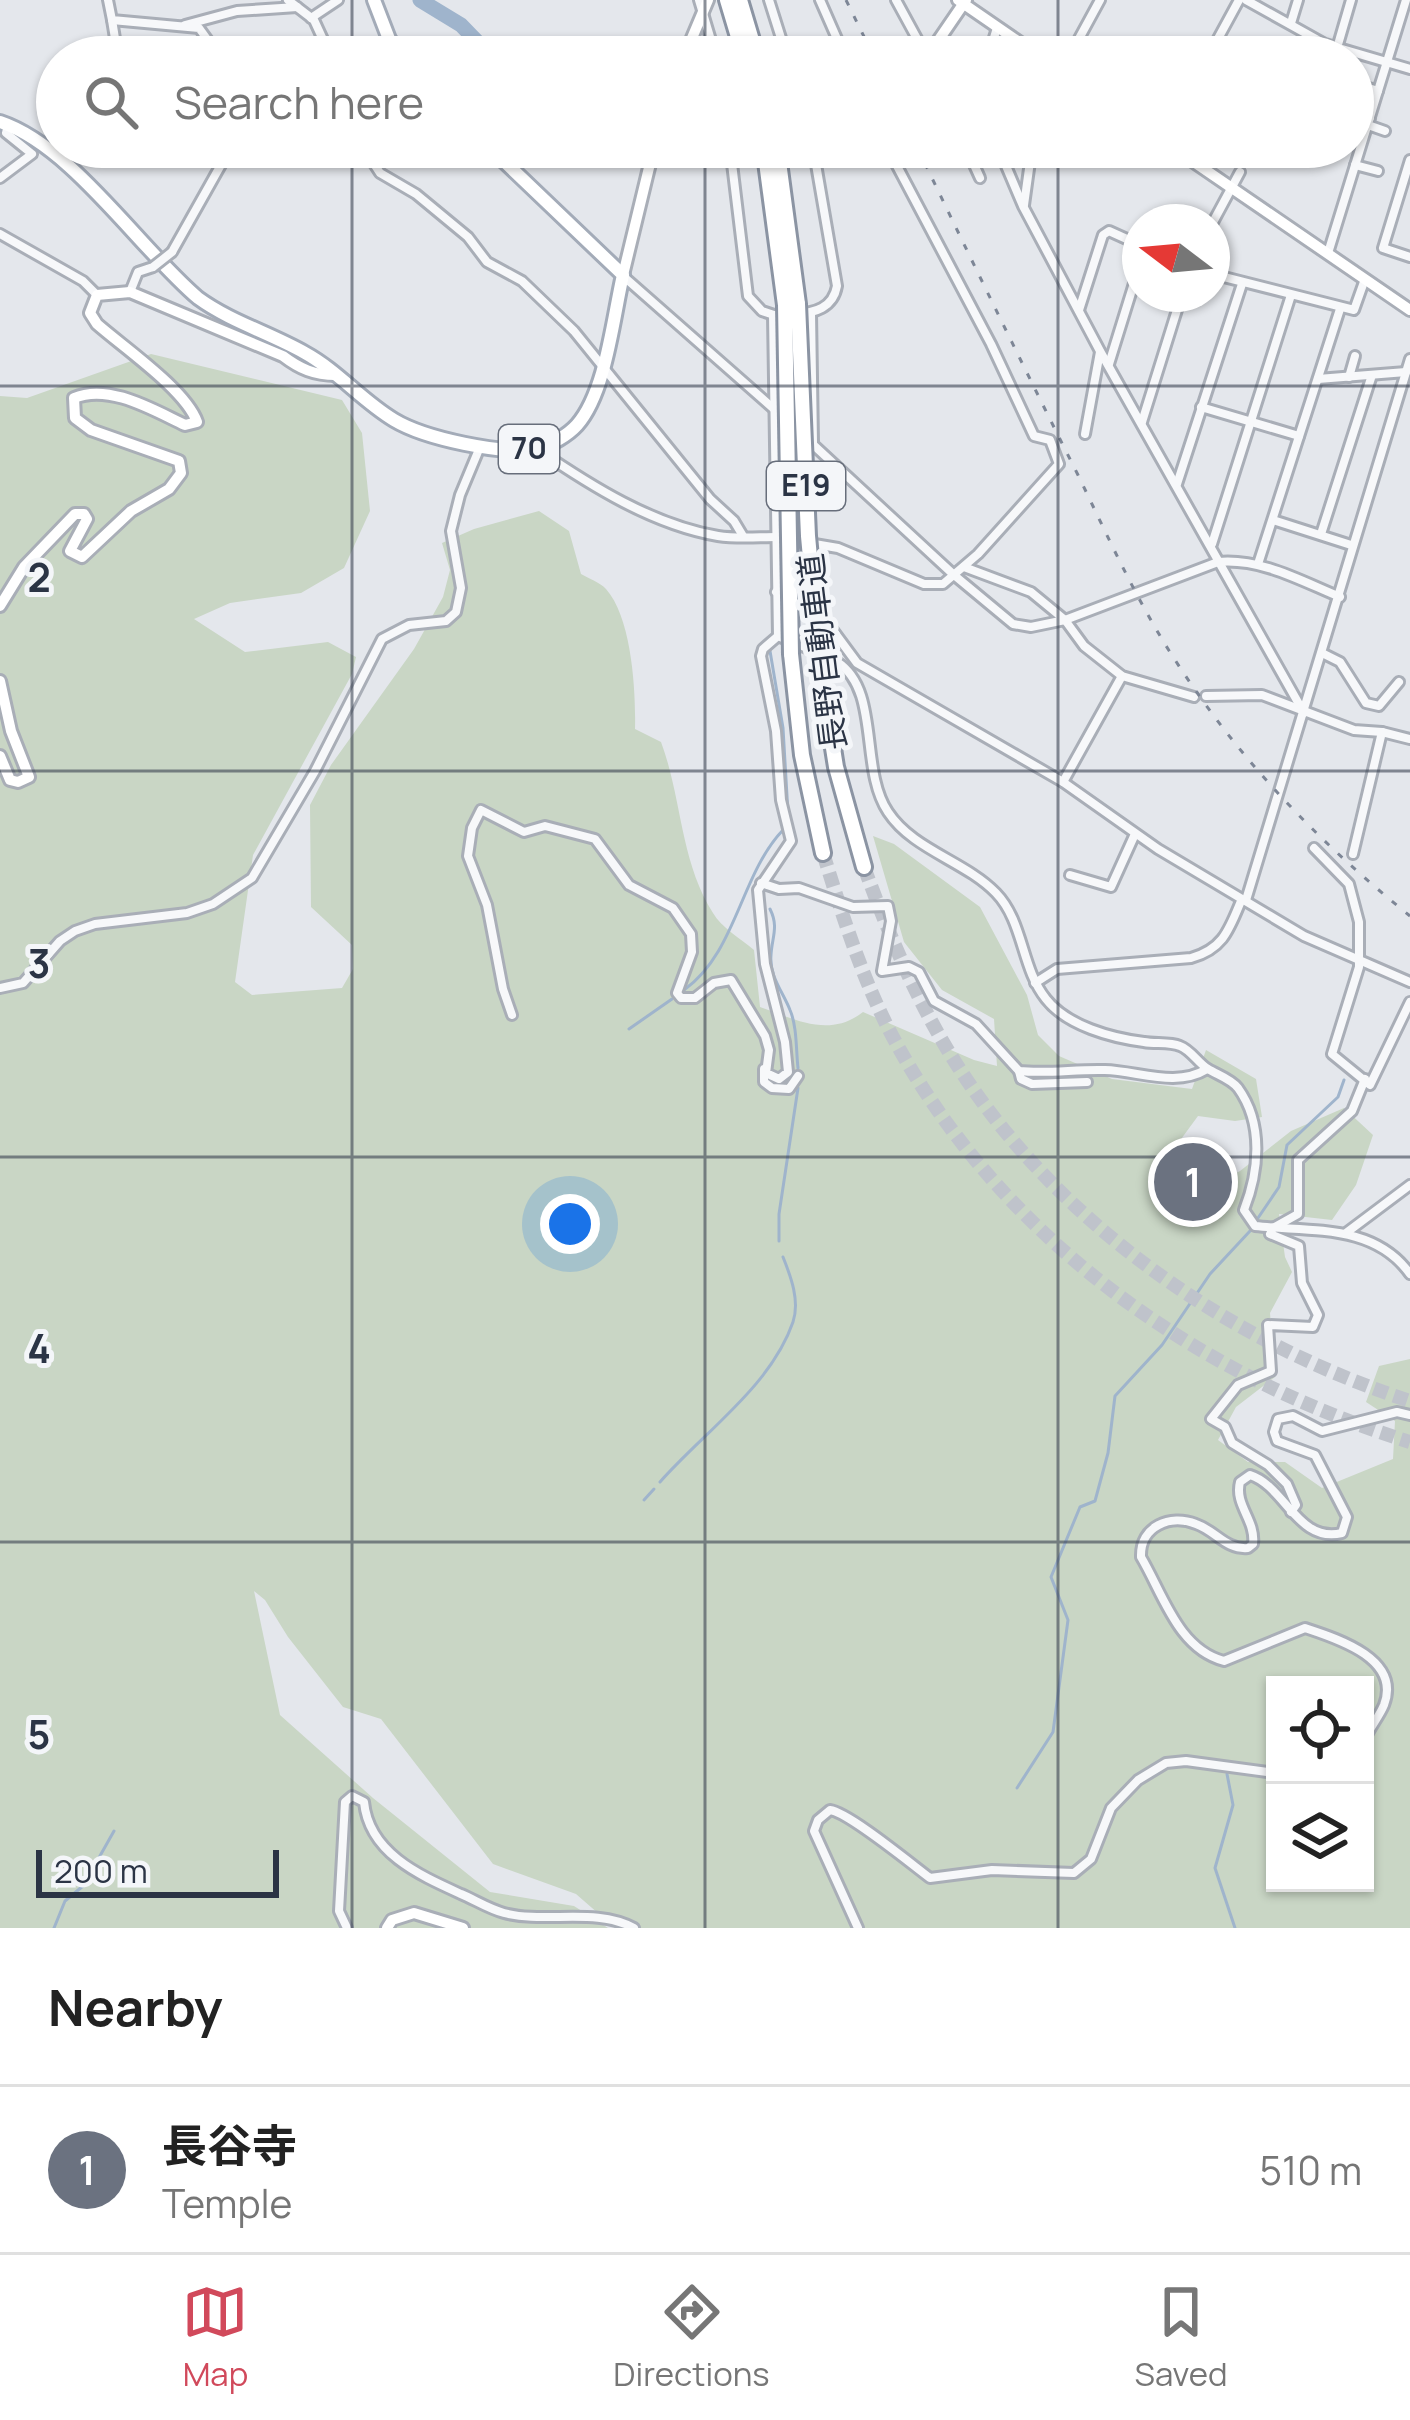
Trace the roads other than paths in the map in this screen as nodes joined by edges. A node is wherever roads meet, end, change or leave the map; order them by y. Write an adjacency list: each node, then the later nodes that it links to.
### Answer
1 (108, 0): 18 (street)
2 (288, 0): 16 (street)
3 (338, 0): 17 (street)
4 (374, 0): 25 (main road)
5 (769, 0): 30 (street)
6 (820, 0): 31 (street)
7 (896, 0): 32 (street)
8 (1100, 0): 36 (street)
9 (1242, 0): 19 (street); 37 (street)
10 (1298, 0): 19 (street)
11 (1351, 0): 39 (street)
12 (1406, 0): 41 (street)
13 (962, 1): 21 (main road); 33 (main road)
14 (704, 3): 26 (main road); 27 (street)
15 (734, 3): 28 (highway); 29 (highway)
16 (298, 8): 17 (street); 20 (street)
17 (311, 18): 24 (street)
18 (112, 20): 20 (street); 22 (street)
19 (1292, 23): 38 (street)
20 (184, 26): 23 (street)
21 (997, 28): 34 (street); 35 (main road)
22 (115, 36)
23 (206, 36)
24 (320, 36)
25 (388, 36)
26 (692, 36)
27 (711, 36)
28 (740, 36)
29 (748, 36)
30 (780, 36)
31 (836, 36)
32 (916, 36)
33 (940, 36)
34 (995, 36)
35 (1009, 36)
36 (1081, 36)
37 (1221, 36)
38 (1312, 36)
39 (1340, 36)
40 (1374, 59): 41 (street)
41 (1387, 63): 42 (street); 44 (street)
42 (1410, 69)
43 (1374, 90): 44 (street)
44 (1378, 91): 45 (street)
45 (1374, 105)
46 (4, 123): 49 (main road, 70); 69 (street)
47 (1374, 125): 48 (street)
48 (1385, 131)
49 (36, 140)
50 (1410, 160): 79 (street)
51 (68, 168): 99 (main road, 70)
52 (219, 168): 84 (street, bridge)
53 (377, 168): 97 (street)
54 (512, 168): 80 (main road)
55 (650, 168): 80 (main road)
56 (733, 168): 87 (street)
57 (768, 168): 87 (highway, 長野自動車道 / E19)
58 (779, 168): 87 (highway, 長野自動車道 / E19)
59 (817, 168): 87 (street)
60 (898, 168): 121 (street)
61 (975, 168): 70 (street)
62 (1007, 168): 73 (street)
63 (1029, 168): 73 (street)
64 (1204, 168): 71 (main road)
65 (1354, 168): 78 (street)
66 (1366, 168): 67 (street)
67 (1378, 171)
68 (1240, 172): 71 (street)
69 (0, 178)
70 (980, 178)
71 (1234, 188): 72 (street); 78 (main road)
72 (1220, 204)
73 (1023, 206): 90 (street)
74 (0, 234): 76 (street)
75 (1122, 237): 90 (street)
76 (9, 241): 77 (street); 85 (street)
77 (0, 253)
78 (1328, 253): 81 (main road)
79 (1410, 257)
80 (623, 275): 97 (main road, 70); 104 (street)
81 (1366, 278): 88 (street); 89 (main road)
82 (1230, 280): 83 (street)
83 (1242, 284): 86 (street); 103 (street)
84 (130, 292): 85 (main road); 99 (main road)
85 (97, 295): 125 (main road)
86 (1291, 295): 88 (street); 105 (street)
87 (791, 309): 104 (street); 110 (street); 141 (highway, 長野自動車道 / E19, bridge); 143 (highway, 長野自動車道 / E19, bridge)
88 (1340, 309): 102 (street)
89 (1410, 310)
90 (1079, 312): 93 (street)
91 (1125, 312): 96 (street)
92 (1176, 312): 106 (street)
93 (1100, 351): 96 (street); 107 (street)
94 (1355, 356): 101 (street)
95 (1410, 359): 98 (street)
96 (1108, 366): 106 (street)
97 (602, 368): 111 (main road, 70); 115 (street)
98 (1406, 372): 100 (street); 118 (street)
99 (336, 375): 109 (main road, 70)
100 (1372, 375): 101 (street); 114 (street)
101 (1349, 376): 102 (street)
102 (1318, 379): 108 (street)
103 (1202, 407): 105 (street); 112 (street)
104 (775, 410): 110 (street); 116 (street)
105 (1252, 421): 108 (street); 117 (street)
106 (1142, 423): 112 (street)
107 (1085, 434)
108 (1299, 436): 113 (street)
109 (481, 446): 111 (main road, 70); 150 (street)
110 (813, 446): 122 (street)
111 (537, 449): 115 (street)
112 (1177, 486): 117 (street)
113 (1273, 520): 114 (street); 120 (street)
114 (1321, 534): 118 (street)
115 (743, 536): 116 (street)
116 (776, 537): 122 (street); 123 (street)
117 (1211, 545): 119 (street)
118 (1351, 545): 124 (street)
119 (1218, 562): 120 (street); 126 (street); 134 (street)
120 (1258, 564): 124 (street)
121 (964, 567): 122 (street); 126 (street)
122 (954, 575): 126 (street)
123 (776, 592): 127 (street); 138 (street)
124 (1340, 597): 128 (street)
125 (0, 606)
126 (1065, 620): 129 (street)
127 (778, 636): 145 (street); 148 (street)
128 (1324, 654): 131 (street); 134 (street)
129 (1122, 676): 133 (street); 138 (street)
130 (0, 682): 137 (main road)
131 (1399, 682)
132 (1206, 696): 134 (street)
133 (1194, 697)
134 (1304, 713): 135 (street); 146 (street)
135 (1382, 732): 136 (street); 142 (street)
136 (1410, 739)
137 (0, 756)
138 (1063, 782): 139 (street)
139 (1135, 834): 144 (street); 146 (street)
140 (1314, 848): 147 (street)
141 (823, 853)
142 (1353, 854)
143 (864, 867)
144 (1070, 875)
145 (761, 883): 153 (street); 155 (street)
146 (1246, 900): 147 (street); 148 (street)
147 (1356, 956): 149 (street); 157 (street)
148 (1035, 982): 154 (street)
149 (1410, 982)
150 (0, 988)
151 (1410, 1002): 157 (street)
152 (512, 1015): 153 (street)
153 (766, 1069): 156 (street)
154 (1207, 1069): 155 (street); 160 (street)
155 (1019, 1070): 158 (street)
156 (798, 1076)
157 (1365, 1079): 160 (street)
158 (1087, 1082)
159 (1410, 1186): 161 (street)
160 (1273, 1228): 161 (street); 164 (street)
161 (1346, 1233): 162 (street)
162 (1410, 1274)
163 (1410, 1414): 164 (street)
164 (1291, 1512): 165 (street)
165 (1374, 1722)
166 (1266, 1772): 171 (street)
167 (347, 1928): 170 (street)
168 (387, 1928): 169 (main road)
169 (463, 1928)
170 (634, 1928)
171 (858, 1928)

